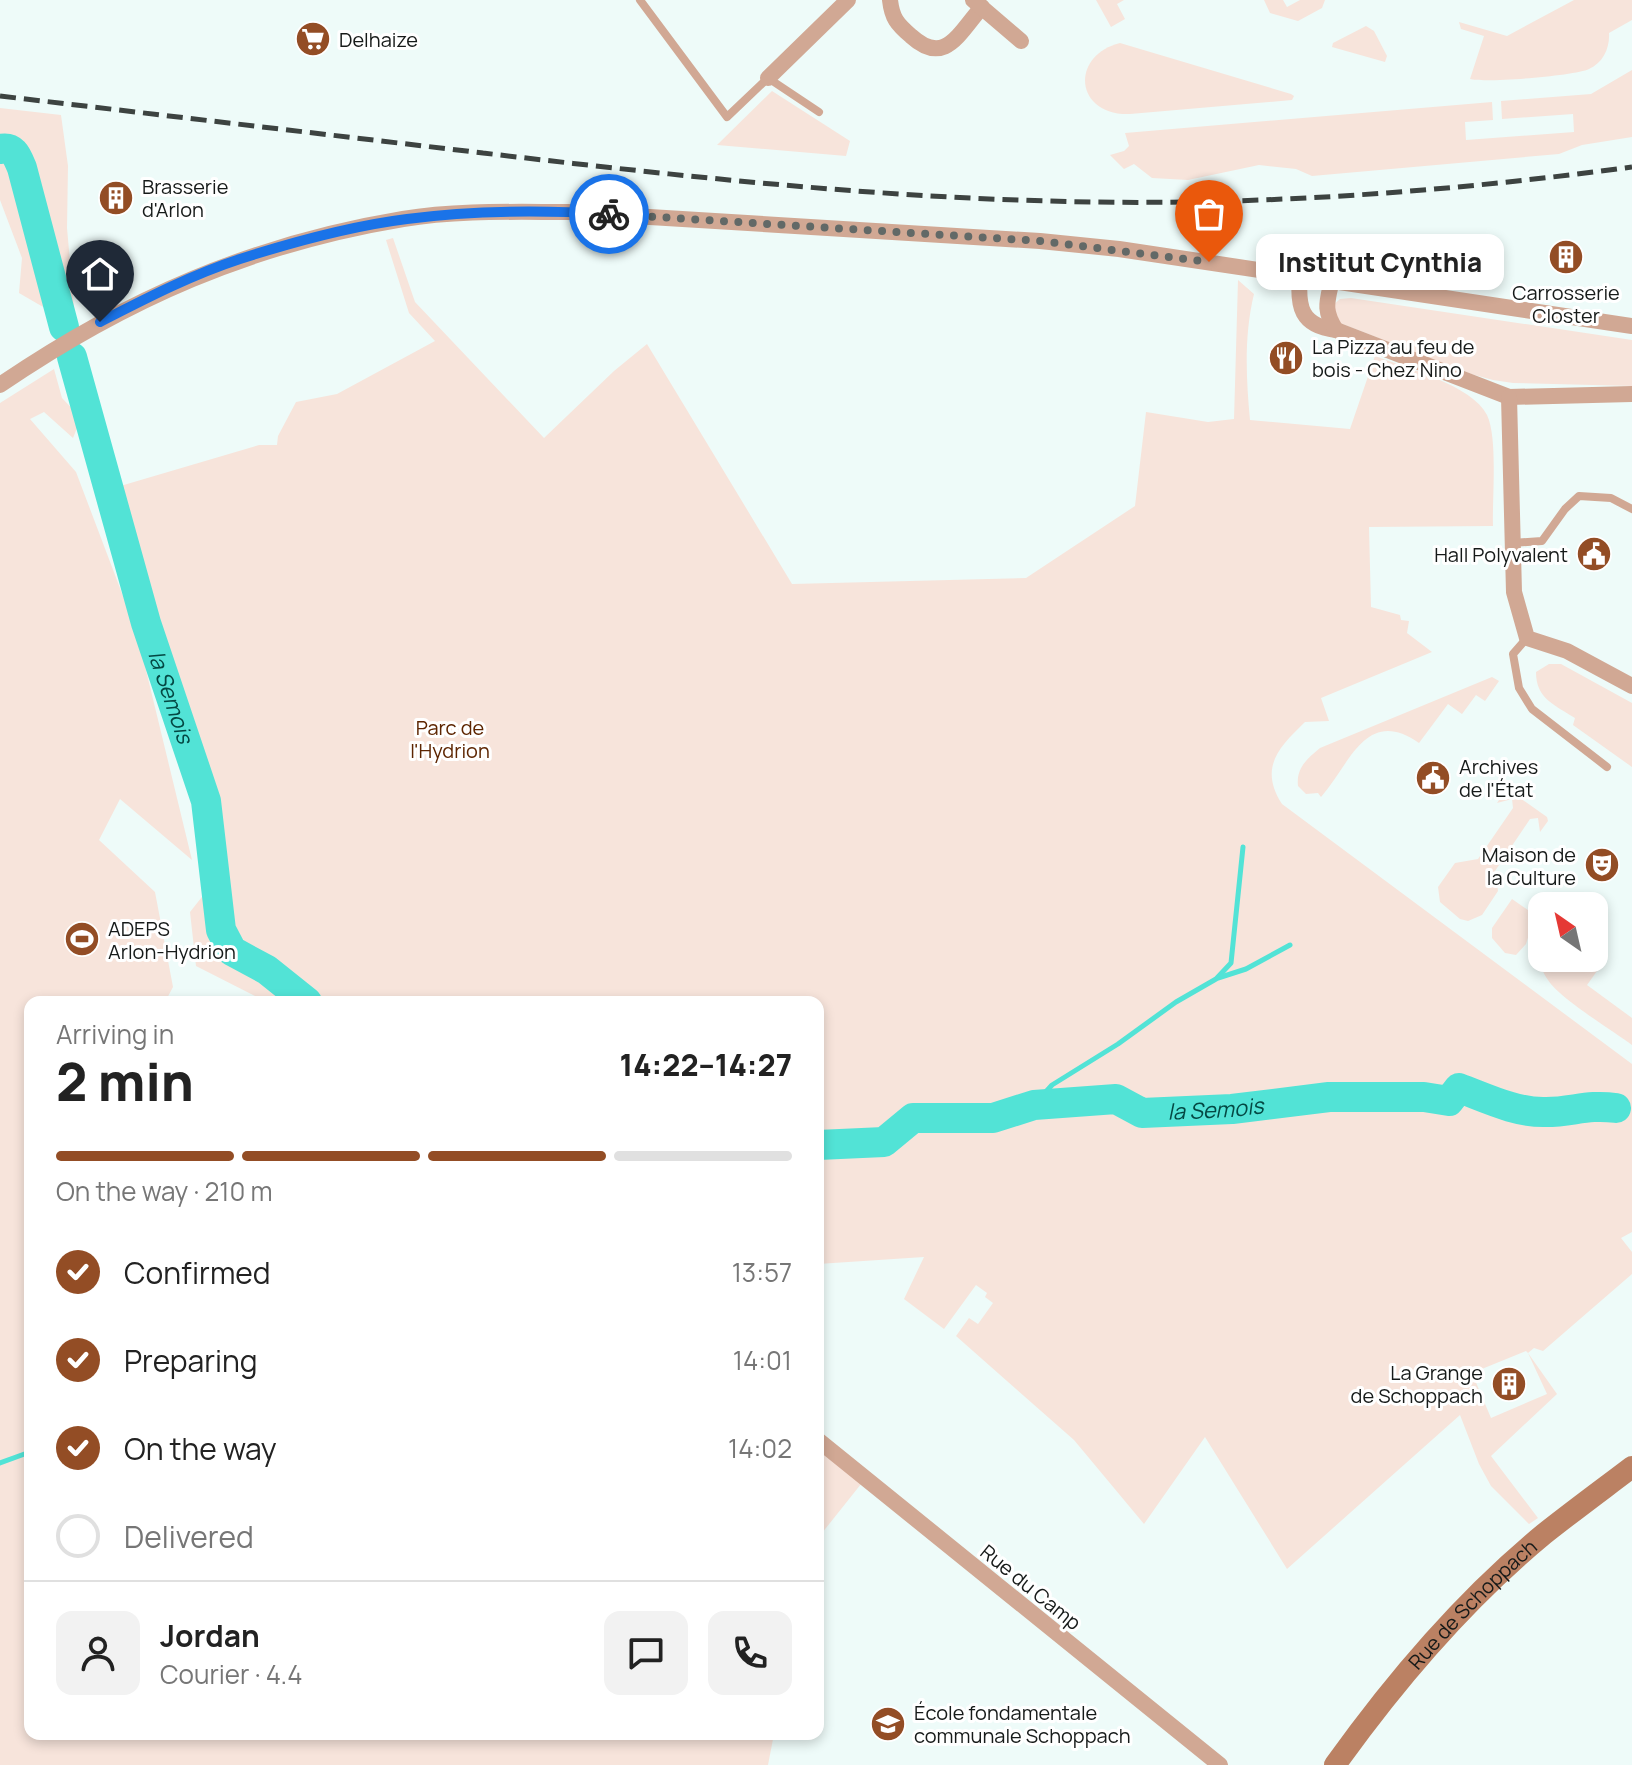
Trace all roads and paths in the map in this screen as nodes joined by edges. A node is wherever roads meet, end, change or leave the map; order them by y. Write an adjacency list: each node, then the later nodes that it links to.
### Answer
1 (640, 0): 6 (lane)
2 (848, 0): 6 (street)
3 (890, 0): 4 (street)
4 (978, 4): 5 (street)
5 (1021, 41)
6 (768, 78): 7 (lane)
7 (819, 112)
8 (1300, 275): 9 (street); 11 (street); 12 (street)
9 (1332, 280): 10 (street); 11 (street)
10 (1632, 326)
11 (1336, 330): 14 (street)
12 (0, 385)
13 (1632, 394): 14 (street)
14 (1509, 397): 16 (street)
15 (1632, 509): 16 (lane)
16 (1511, 543): 17 (street)
17 (1527, 638): 18 (street); 19 (lane)
18 (1632, 686)
19 (1607, 767)
20 (824, 1445): 22 (street, Rue du Camp)
21 (1632, 1467): 23 (main road, Rue de Schoppach)
22 (1220, 1765)
23 (1335, 1765)

